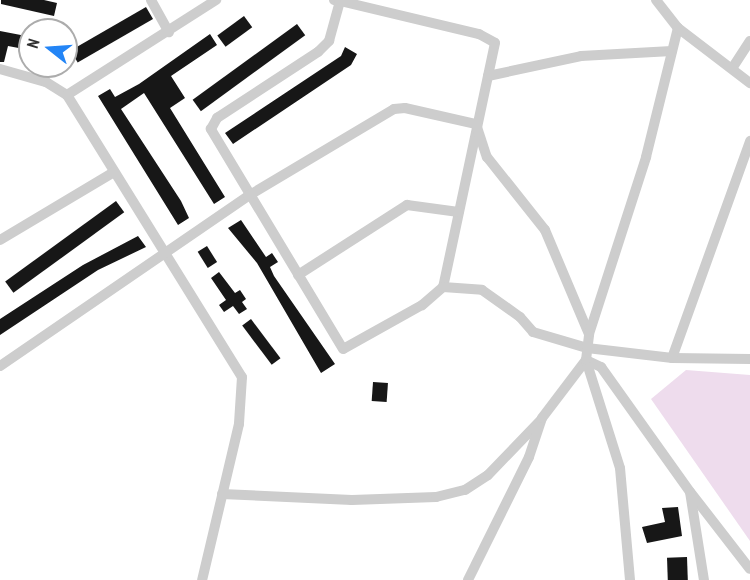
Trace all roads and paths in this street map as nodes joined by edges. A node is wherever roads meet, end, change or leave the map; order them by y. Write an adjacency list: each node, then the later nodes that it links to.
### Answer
1 (151, 0): 6 (street)
2 (216, 0): 6 (street)
3 (656, 0): 5 (street)
4 (337, 1): 11 (street); 17 (street)
5 (678, 28): 8 (street); 9 (street)
6 (170, 32): 13 (street)
7 (750, 40): 9 (street)
8 (672, 51): 11 (street); 23 (street)
9 (734, 67): 12 (street)
10 (0, 69): 13 (street)
11 (488, 76): 14 (street)
12 (750, 83)
13 (67, 95): 16 (street)
14 (477, 124): 17 (street); 18 (street); 23 (street)
15 (750, 141): 25 (street)
16 (114, 172): 19 (street); 20 (street)
17 (248, 196): 20 (street); 21 (street)
18 (459, 212): 21 (street); 22 (street)
19 (0, 240)
20 (166, 252): 28 (street); 31 (street)
21 (298, 275): 22 (street)
22 (442, 287): 24 (street)
23 (589, 334): 24 (street)
24 (587, 348): 25 (street); 27 (street)
25 (672, 358): 26 (street)
26 (750, 359)
27 (586, 360): 29 (street); 30 (street); 35 (street)
28 (0, 366)
29 (542, 418): 31 (street); 34 (street)
30 (690, 492): 32 (street); 36 (street)
31 (222, 494): 33 (street)
32 (750, 569)
33 (202, 580)
34 (468, 580)
35 (630, 580)
36 (704, 580)

